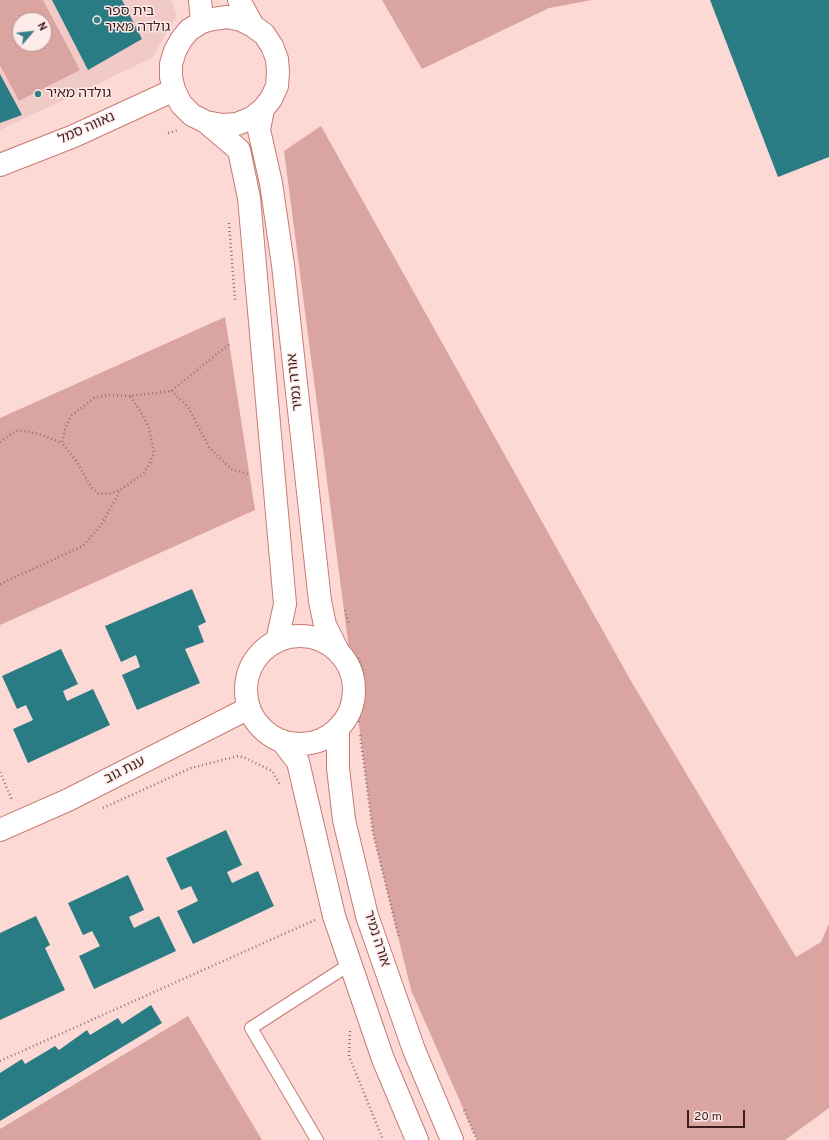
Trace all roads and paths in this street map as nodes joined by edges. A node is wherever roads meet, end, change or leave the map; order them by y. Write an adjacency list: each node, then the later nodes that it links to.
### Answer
1 (200, 0): 3 (street)
2 (239, 0): 4 (street)
3 (202, 22): 4 (street); 5 (street)
4 (253, 26): 6 (street)
5 (174, 90): 7 (street); 8 (street, נאווה סמל)
6 (263, 109): 7 (street); 20 (street, אורה נמיר)
7 (206, 122): 19 (street)
8 (0, 165)
9 (231, 343): 10 (path)
10 (170, 391): 11 (path); 14 (path)
11 (130, 396): 13 (path); 15 (path)
12 (0, 442): 13 (path)
13 (62, 443): 15 (path)
14 (248, 474)
15 (120, 490): 16 (path)
16 (0, 584)
17 (344, 607): 18 (path)
18 (350, 626)
19 (277, 641): 20 (street); 21 (street)
20 (349, 653): 22 (street); 22 (path)
21 (249, 708): 24 (street); 29 (street, ענת גוב)
22 (349, 727): 24 (street); 37 (street, אורה נמיר)
23 (360, 733): 31 (path)
24 (282, 741): 32 (street)
25 (238, 756): 28 (path)
26 (0, 772): 27 (path)
27 (12, 800)
28 (99, 809)
29 (0, 830)
30 (317, 919): 33 (path)
31 (400, 944)
32 (351, 966): 35 (lane); 36 (street)
33 (0, 1061)
34 (461, 1104): 38 (path)
35 (317, 1140)
36 (417, 1140)
37 (452, 1140)
38 (477, 1140)

